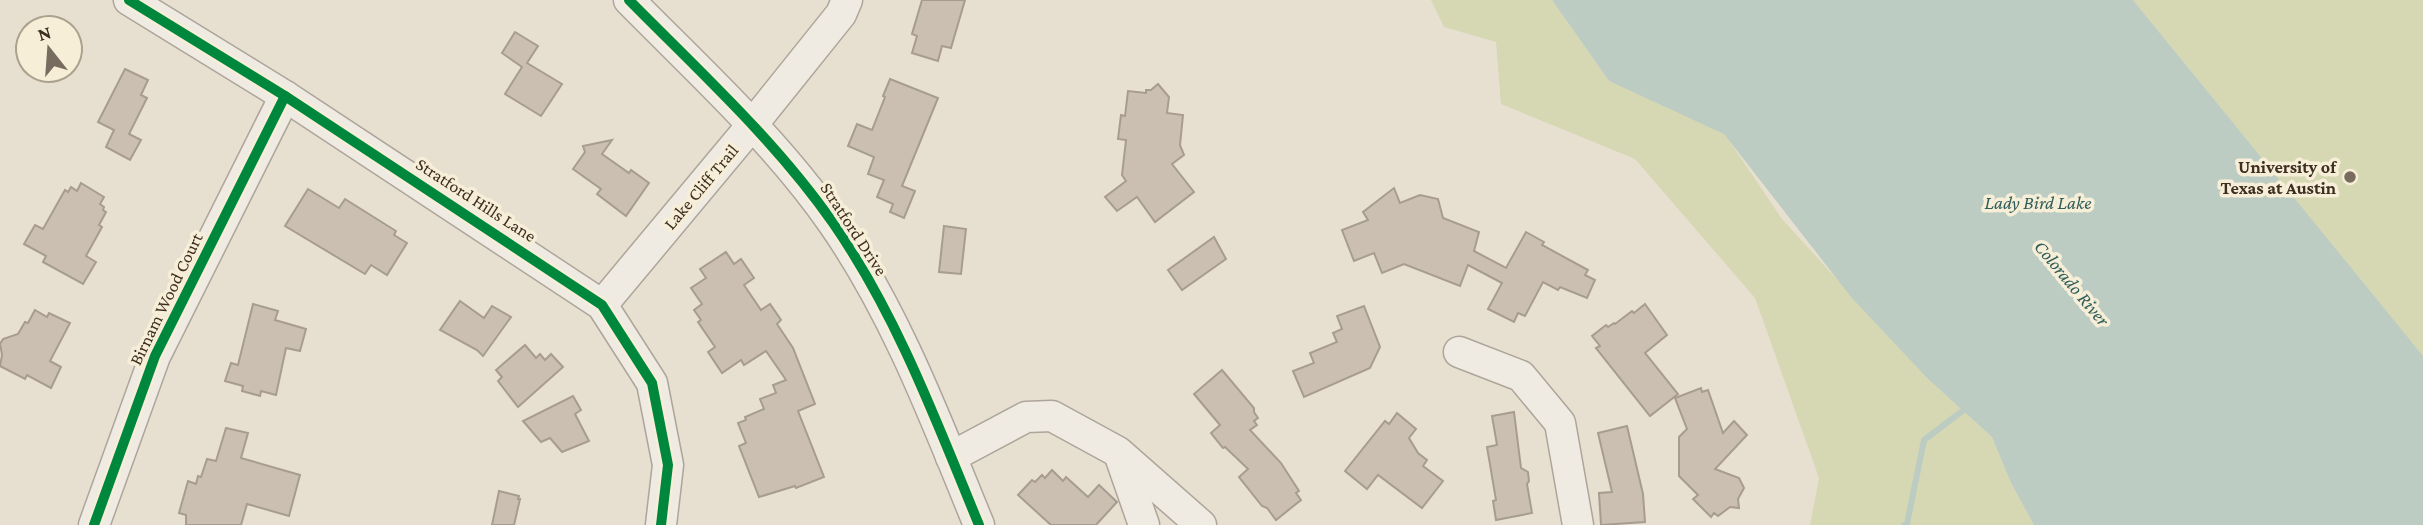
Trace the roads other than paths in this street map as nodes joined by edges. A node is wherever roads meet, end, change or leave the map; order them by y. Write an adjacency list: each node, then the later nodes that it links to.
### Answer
1 (129, 0): 4 (street, Stratford Hills Lane)
2 (629, 0): 5 (street, Stratford Drive)
3 (847, 0): 5 (street, Lake Cliff Trail)
4 (285, 96): 6 (street, Stratford Hills Lane); 10 (street, Birnam Wood Court)
5 (752, 125): 6 (street, Lake Cliff Trail); 9 (street, Stratford Drive)
6 (602, 305): 11 (street, Stratford Hills Lane)
7 (1459, 352): 15 (street)
8 (1118, 452): 9 (street); 13 (street); 14 (street)
9 (951, 457): 12 (street, Stratford Drive)
10 (94, 525)
11 (661, 525)
12 (979, 525)
13 (1144, 525)
14 (1201, 525)
15 (1578, 525)

